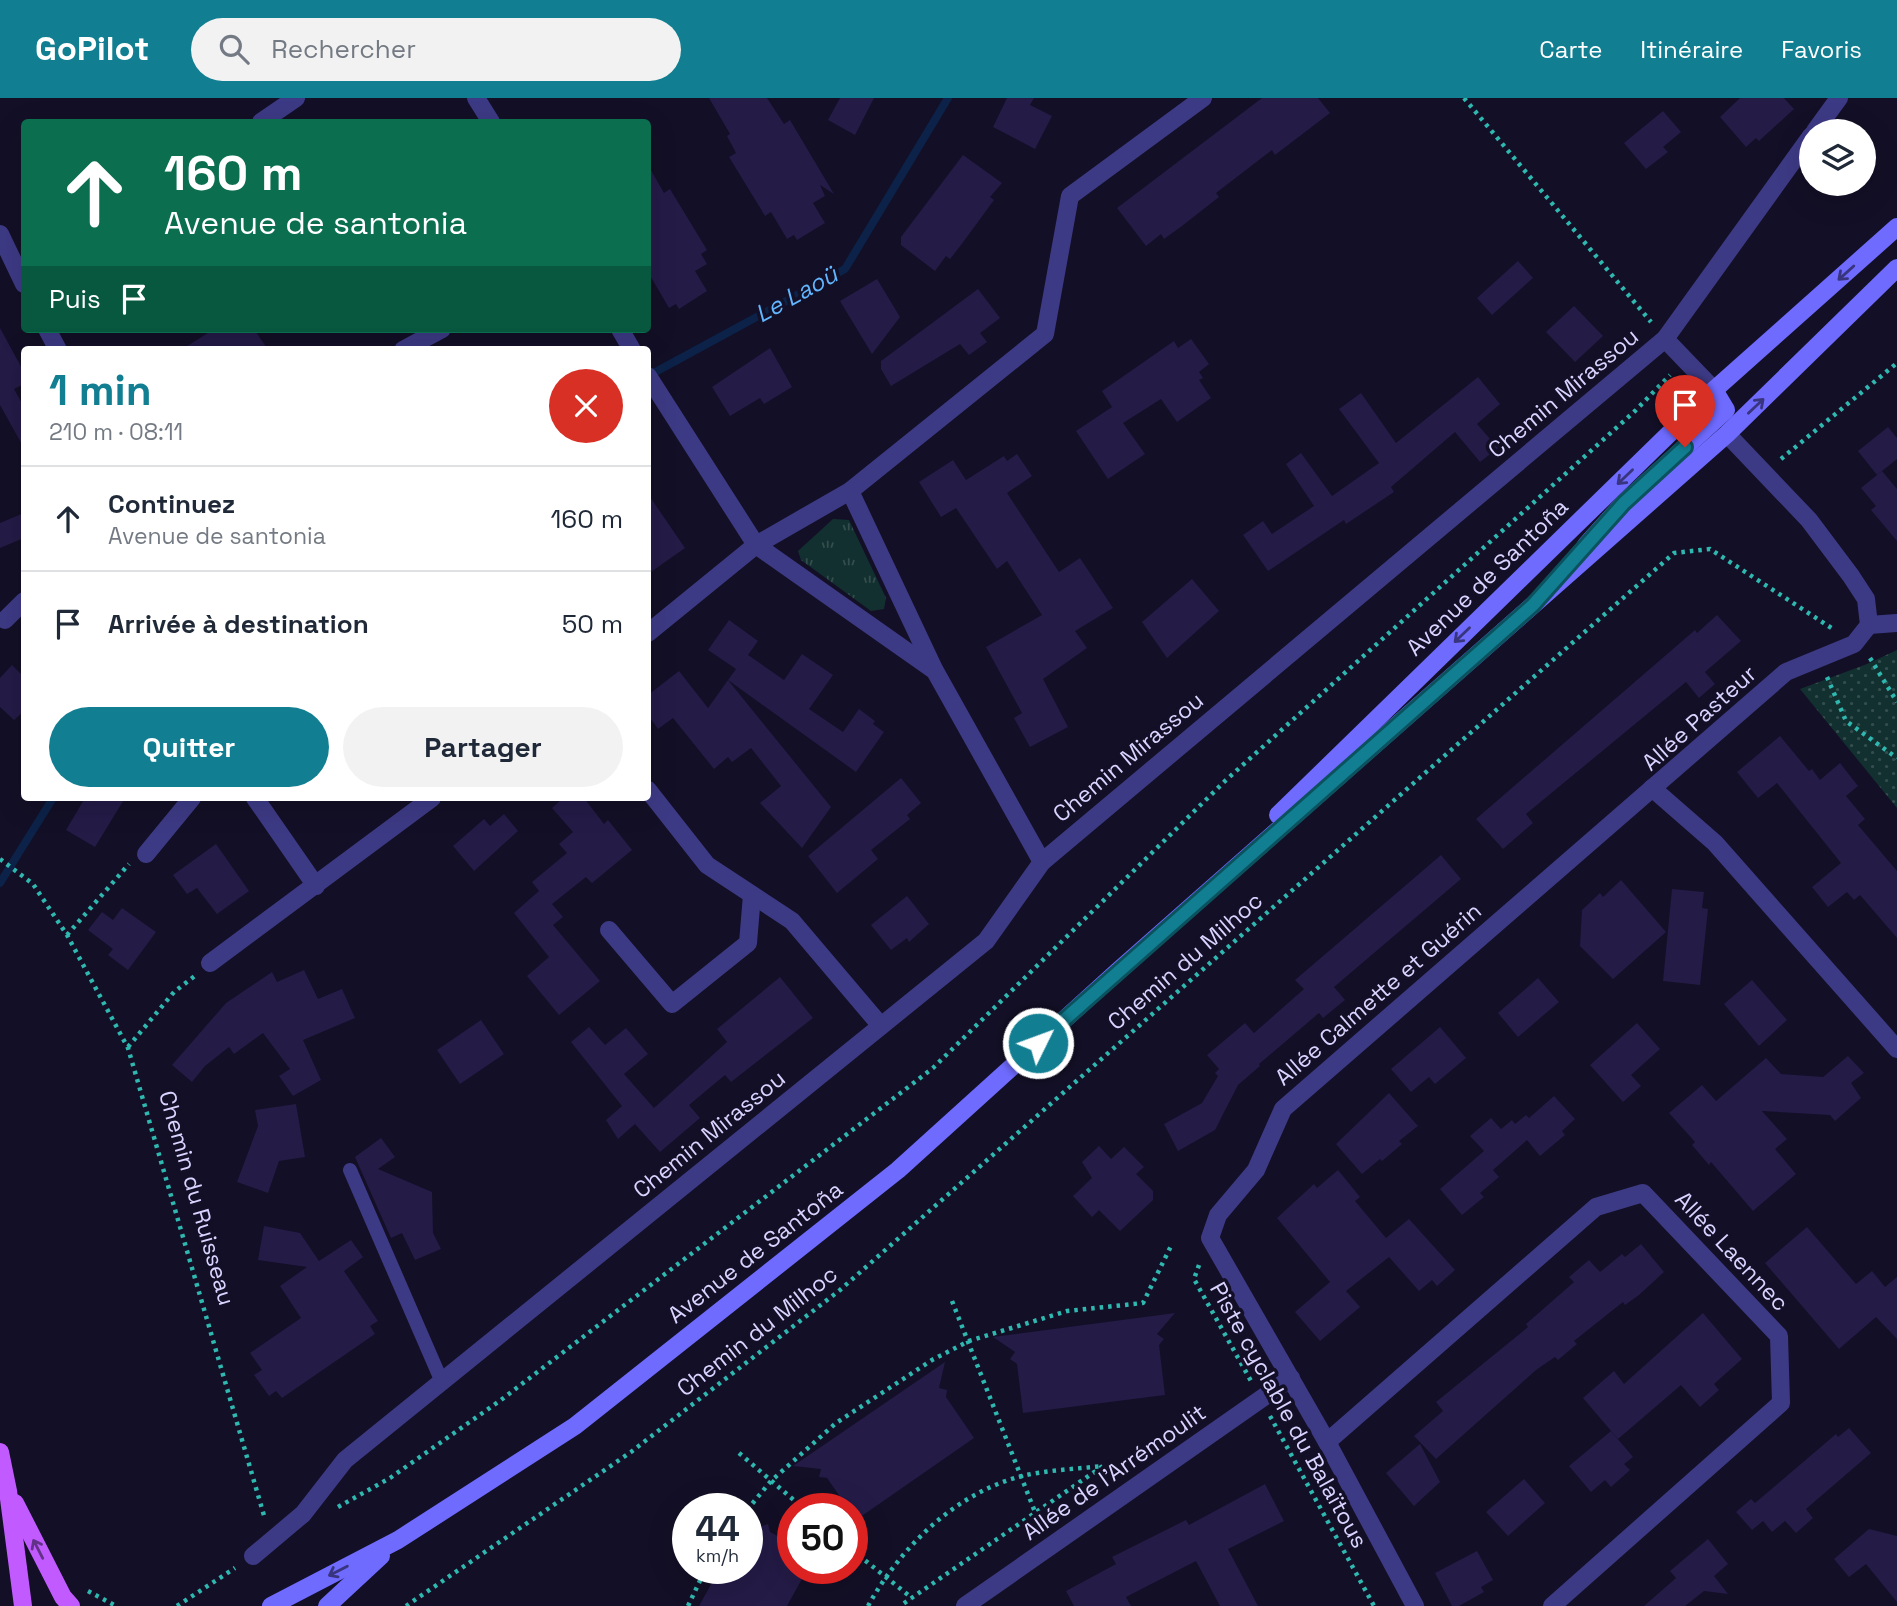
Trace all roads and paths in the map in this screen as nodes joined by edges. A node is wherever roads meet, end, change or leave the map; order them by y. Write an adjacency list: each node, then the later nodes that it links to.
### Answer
1 (296, 98): 6 (street)
2 (476, 98): 7 (street)
3 (1203, 98): 25 (street)
4 (1464, 98): 17 (path)
5 (1839, 98): 8 (street)
6 (265, 119)
7 (489, 119)
8 (1824, 119)
9 (1799, 153): 17 (street, Chemin Mirassou)
10 (1897, 227): 22 (main road, Avenue de Santoña, one-way to 22)
11 (0, 234): 13 (street)
12 (1897, 268): 23 (main road, Avenue de Santoña, one-way to 12)
13 (21, 273)
14 (0, 276): 15 (street)
15 (21, 277)
16 (435, 333): 18 (street)
17 (1665, 339): 19 (street); 45 (street, Chemin Mirassou)
18 (410, 346)
19 (1685, 359): 22 (street); 72 (path)
20 (1897, 363): 24 (path)
21 (651, 382): 26 (street)
22 (1714, 390): 28 (main road); 51 (main road, Avenue de Santoña, one-way to 51)
23 (1727, 434): 24 (street); 28 (main road, Avenue de Santoña)
24 (1764, 473): 31 (street)
25 (850, 491): 26 (street); 35 (street)
26 (756, 545): 32 (street); 35 (street)
27 (21, 604): 29 (street)
28 (1533, 605): 51 (main road, Avenue de Santoña)
29 (5, 620)
30 (1897, 623): 31 (street)
31 (1869, 625): 33 (street, Allée Pasteur)
32 (651, 630)
33 (1861, 650): 36 (path); 38 (street, Allée Pasteur); 87 (path, Chemin du Milhoc)
34 (1824, 670): 37 (path)
35 (935, 671): 45 (street)
36 (1897, 702)
37 (1897, 758)
38 (1652, 788): 54 (street, Allée Pasteur); 56 (street, Allée Calmette et Guérin)
39 (651, 794): 47 (street)
40 (190, 801): 43 (street)
41 (257, 801): 46 (street)
42 (428, 801): 46 (street)
43 (146, 854): 49 (path)
44 (1, 860): 49 (path, Chemin du Ruisseau)
45 (1042, 862): 52 (street, Chemin Mirassou)
46 (316, 886): 50 (street)
47 (752, 895): 48 (street); 52 (street)
48 (609, 930)
49 (67, 935): 53 (path, Chemin du Ruisseau)
50 (210, 963): 53 (path)
51 (1118, 971): 73 (main road, Avenue de Santoña)
52 (881, 1026): 61 (street, Chemin Mirassou)
53 (128, 1048): 74 (path, Chemin du Ruisseau)
54 (1897, 1049)
55 (350, 1170): 61 (lane)
56 (1210, 1238): 60 (street); 62 (path, Piste cyclable du Balaïtous)
57 (1171, 1246): 59 (path)
58 (952, 1301): 59 (path)
59 (969, 1341): 66 (path); 67 (path)
60 (1291, 1378): 62 (street, Allée de l'Arrémoulit); 63 (street)
61 (442, 1382): 72 (street, Chemin Mirassou)
62 (1261, 1399): 91 (street, Allée de l'Arrémoulit); 92 (path, Piste cyclable du Balaïtous)
63 (1328, 1442): 93 (street); 94 (street, Allée Laennec)
64 (0, 1452): 68 (main road)
65 (739, 1453): 67 (path)
66 (1021, 1476): 71 (path); 71 (path); 77 (path)
67 (771, 1481): 69 (path); 70 (path)
68 (8, 1491): 81 (main road); 82 (main road, one-way to 68)
69 (761, 1493)
70 (785, 1493)
71 (1035, 1512): 80 (path)
72 (303, 1514): 74 (street, Chemin Mirassou)
73 (398, 1539): 85 (main road, Avenue de Santoña, one-way to 85); 86 (main road, Avenue de Santoña)
74 (272, 1543): 75 (street, Chemin Mirassou)
75 (253, 1556): 84 (path)
76 (868, 1564): 77 (path)
77 (884, 1577): 80 (path); 89 (path)
78 (698, 1584): 88 (path)
79 (81, 1587): 83 (path)
80 (912, 1598): 90 (path)
81 (23, 1606)
82 (71, 1606)
83 (116, 1606)
84 (177, 1606)
85 (271, 1606)
86 (327, 1606)
87 (406, 1606)
88 (688, 1606)
89 (868, 1606)
90 (900, 1606)
91 (965, 1606)
92 (1374, 1606)
93 (1415, 1606)
94 (1552, 1606)

